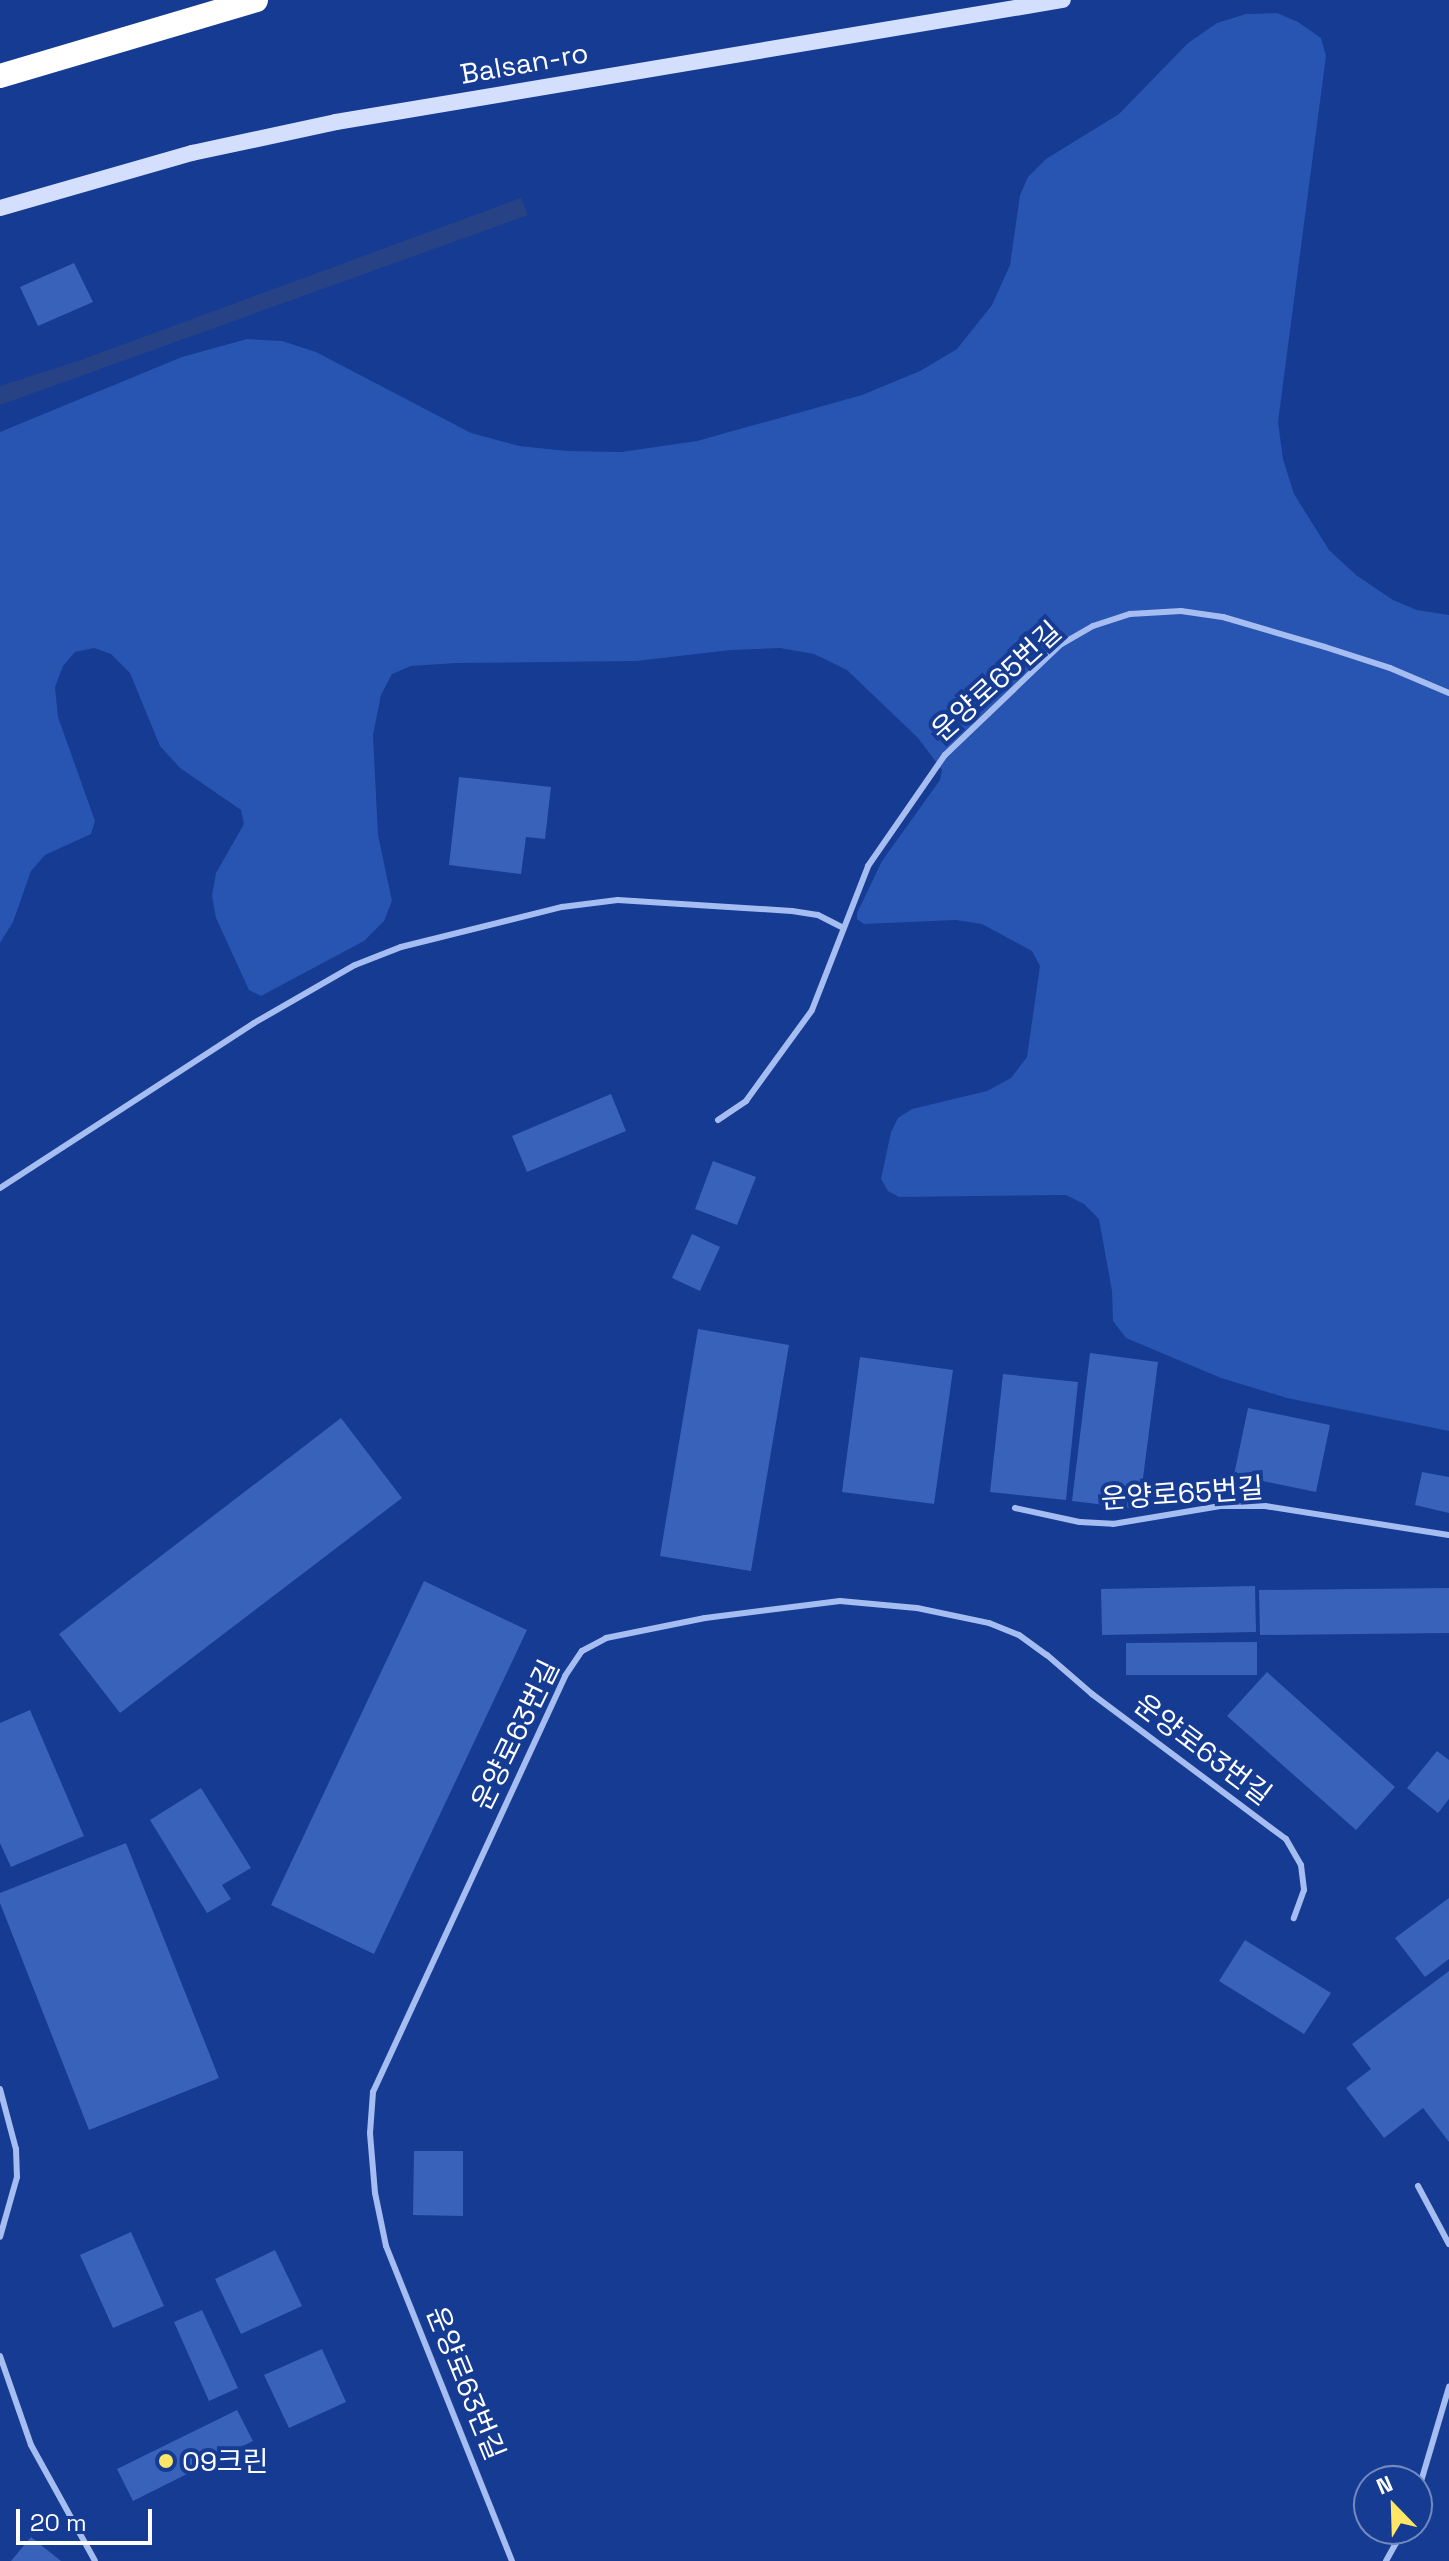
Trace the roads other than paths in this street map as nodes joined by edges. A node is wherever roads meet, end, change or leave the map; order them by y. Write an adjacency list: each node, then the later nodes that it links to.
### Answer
1 (256, 0): 3 (highway)
2 (1063, 0): 4 (street, Balsan-ro)
3 (0, 76)
4 (0, 208)
5 (1449, 693): 6 (lane, 운양로65번길)
6 (842, 927): 7 (lane, 운양로65번길); 8 (lane)
7 (718, 1120)
8 (0, 1188)
9 (1015, 1508): 10 (lane, 운양로65번길)
10 (1449, 1535)
11 (1294, 1918): 21 (lane, 운양로63번길)
12 (0, 2089): 14 (lane)
13 (1418, 2186): 15 (lane)
14 (0, 2237)
15 (1449, 2244)
16 (0, 2356): 17 (lane)
17 (2, 2373): 20 (lane)
18 (1449, 2387): 19 (lane)
19 (1426, 2465)
20 (95, 2561)
21 (512, 2561)

